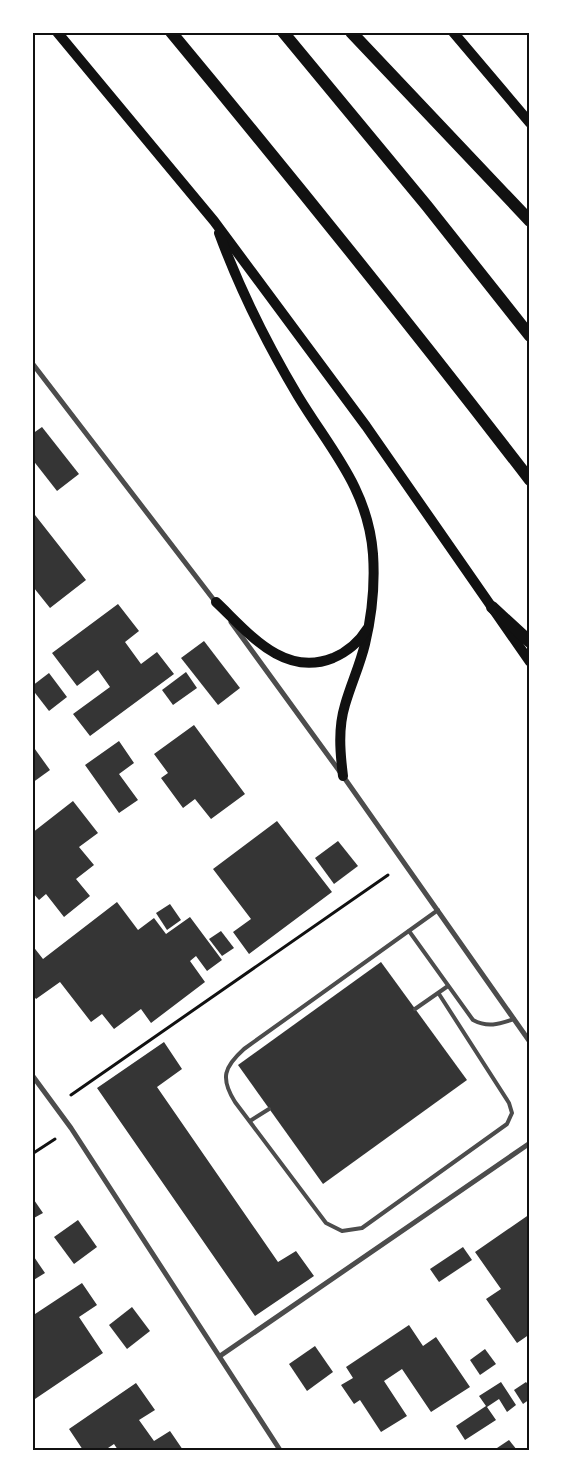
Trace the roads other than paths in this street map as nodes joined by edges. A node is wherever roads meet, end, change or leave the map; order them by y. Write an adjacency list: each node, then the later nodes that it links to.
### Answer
1 (57, 32): 8 (main road)
2 (171, 32): 11 (main road)
3 (283, 32): 9 (main road)
4 (351, 32): 7 (main road)
5 (453, 32): 6 (main road)
6 (530, 124)
7 (530, 220)
8 (214, 221): 13 (main road); 14 (main road)
9 (530, 336)
10 (32, 363): 12 (street)
11 (530, 480)
12 (216, 602): 14 (main road); 17 (street)
13 (492, 607): 15 (main road); 16 (main road)
14 (370, 623): 17 (main road)
15 (530, 642)
16 (530, 662)
17 (343, 776): 18 (street)
18 (438, 910): 19 (lane); 23 (street)
19 (409, 931): 20 (lane); 27 (lane)
20 (448, 986): 21 (lane); 23 (lane)
21 (438, 994): 22 (lane); 27 (lane)
22 (415, 1009)
23 (514, 1019): 24 (street)
24 (530, 1042)
25 (32, 1075): 29 (street)
26 (269, 1109): 27 (lane)
27 (250, 1121)
28 (530, 1143): 29 (street)
29 (220, 1356): 30 (street)
30 (280, 1450)

